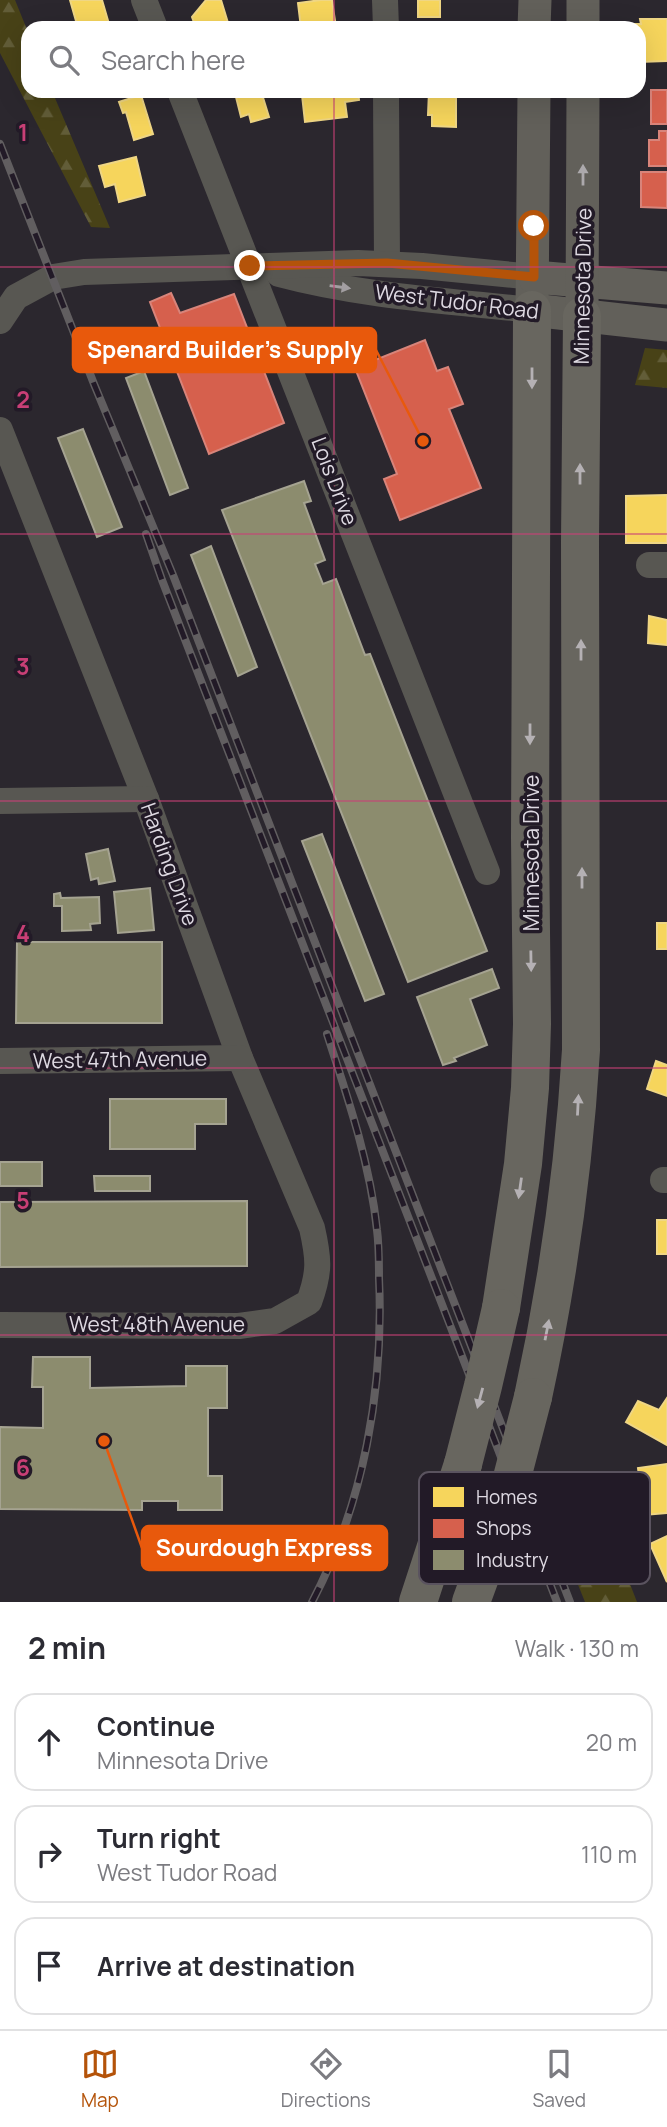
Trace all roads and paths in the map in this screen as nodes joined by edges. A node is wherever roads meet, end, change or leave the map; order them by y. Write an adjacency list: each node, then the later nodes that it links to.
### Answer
1 (144, 0): 5 (street)
2 (385, 0): 6 (street)
3 (534, 0): 7 (main road)
4 (583, 0): 8 (main road)
5 (152, 21)
6 (386, 21)
7 (534, 21)
8 (583, 21)
9 (183, 98): 14 (street, Lois Drive)
10 (386, 98): 13 (street)
11 (534, 98): 16 (main road, Minnesota Drive)
12 (583, 98): 17 (main road, Minnesota Drive, one-way to 12)
13 (387, 263): 14 (street, West Tudor Road); 16 (street, West Tudor Road)
14 (250, 266): 16 (street, West Tudor Road, one-way to 16); 18 (street, West Tudor Road); 23 (street, Lois Drive)
15 (667, 288): 17 (main road, West Tudor Road)
16 (533, 293): 17 (main road, West Tudor Road); 28 (highway, Minnesota Drive, one-way to 28, bridge)
17 (583, 298): 19 (main road, West Tudor Road); 29 (highway, Minnesota Drive, one-way to 17, bridge)
18 (0, 321)
19 (667, 325)
20 (0, 430): 21 (street, Harding Drive)
21 (146, 799): 22 (street); 24 (street, Harding Drive)
22 (0, 800)
23 (488, 872)
24 (240, 1058): 25 (street, West 47th Avenue); 26 (street, Harding Drive)
25 (0, 1061)
26 (309, 1302): 27 (street, West 48th Avenue)
27 (0, 1325)
28 (460, 1472)
29 (513, 1472)
30 (424, 1584): 32 (highway, Minnesota Drive, one-way to 32, bridge)
31 (478, 1584): 33 (highway, Minnesota Drive, one-way to 31, bridge)
32 (418, 1602)
33 (471, 1602)

